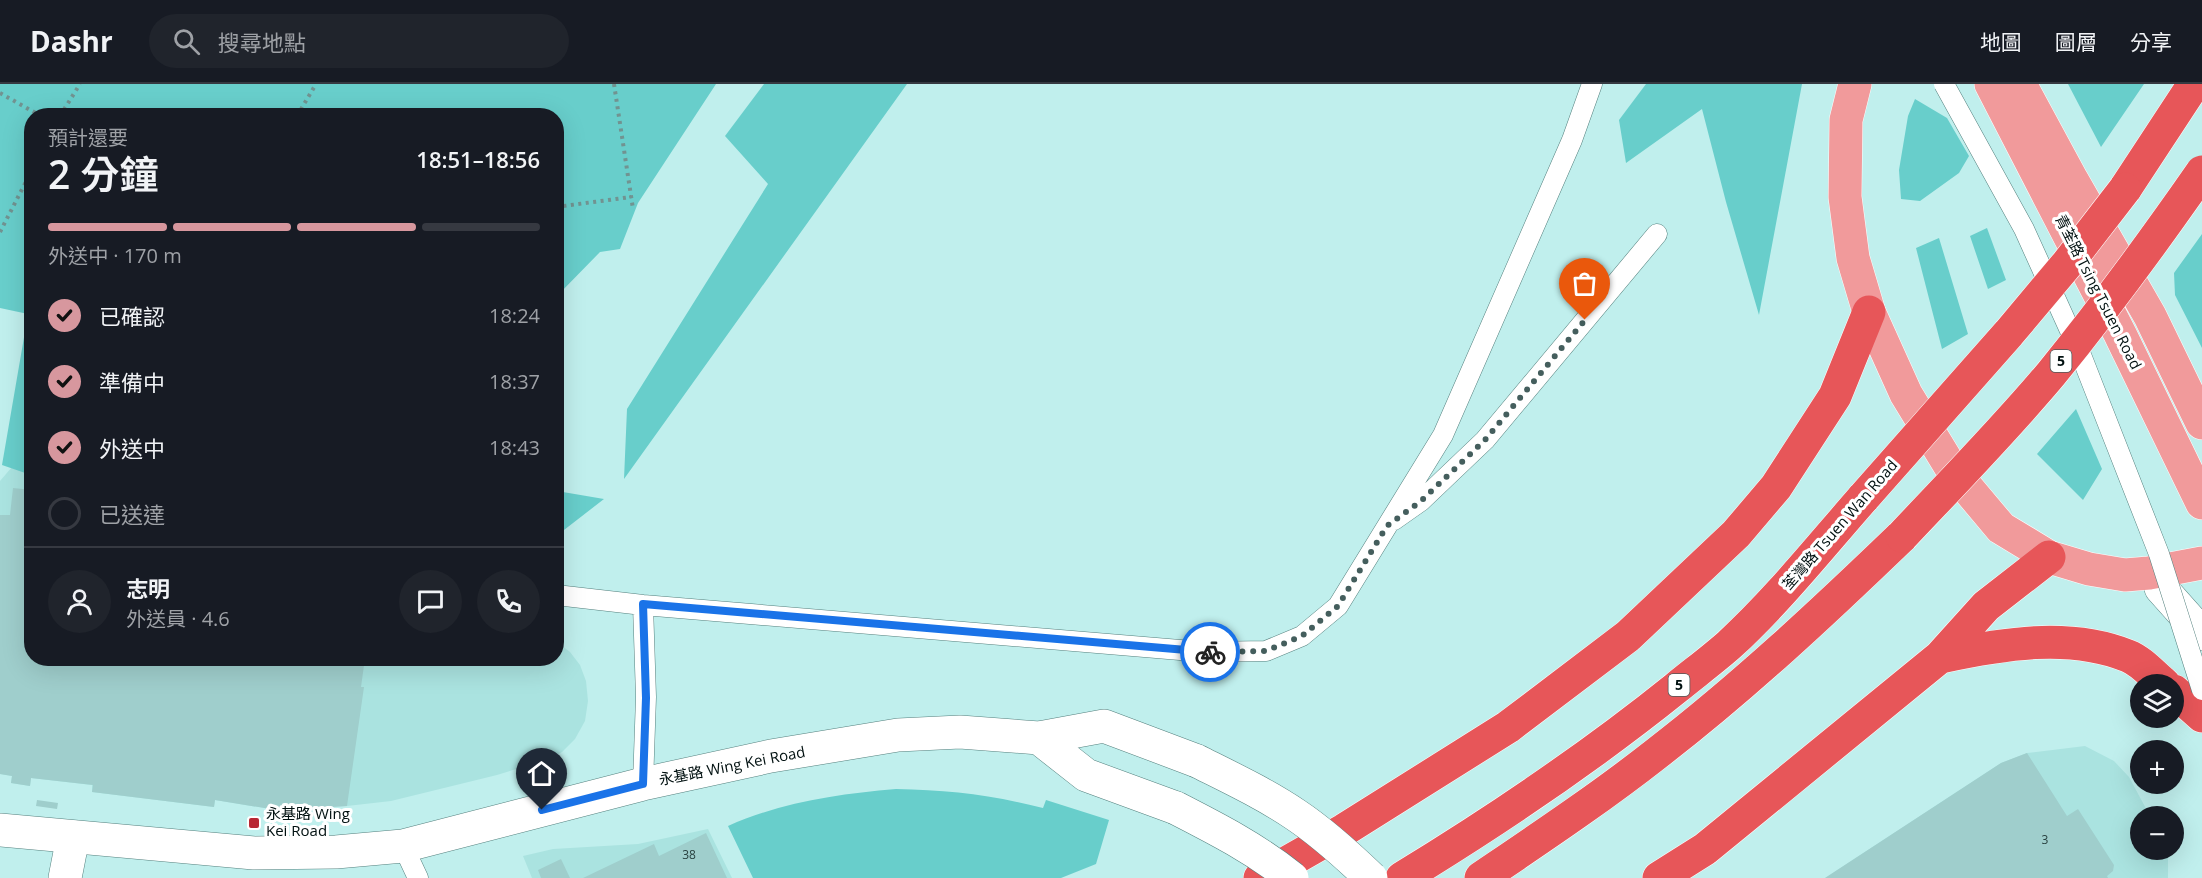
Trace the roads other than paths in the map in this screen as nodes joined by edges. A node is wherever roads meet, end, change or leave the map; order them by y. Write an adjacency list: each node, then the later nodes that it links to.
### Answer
1 (1592, 84): 12 (lane)
2 (1856, 84): 9 (main road)
3 (1944, 84): 21 (lane, bridge)
4 (1991, 84): 11 (main road, 青荃路 Tsing Tsuen Road, bridge)
5 (2020, 84): 10 (main road, 青荃路 Tsing Tsuen Road, bridge)
6 (2194, 84): 34 (highway, 荃灣路 Tsuen Wan Road / 5, bridge)
7 (2202, 172): 35 (highway, 5, bridge)
8 (1657, 234): 12 (lane)
9 (1869, 312): 13 (main road); 31 (highway)
10 (2202, 423)
11 (2202, 503)
12 (1387, 526): 17 (lane)
13 (2049, 557): 15 (main road); 19 (highway)
14 (2202, 563): 15 (main road)
15 (2149, 573): 18 (street)
16 (564, 596): 17 (lane)
17 (643, 604): 25 (lane)
18 (2202, 634)
19 (1940, 657): 20 (highway); 36 (highway)
20 (2152, 674)
21 (2202, 690)
22 (2184, 700): 23 (highway)
23 (2202, 716)
24 (1039, 738): 25 (street, 永基路 Wing Kei Road); 32 (street, bridge); 33 (street, 永基路 Wing Kei Road, bridge)
25 (643, 784): 28 (street, 永基路 Wing Kei Road)
26 (0, 830): 27 (street, 永基路 Wing Kei Road)
27 (73, 837): 28 (street, 永基路 Wing Kei Road); 29 (street)
28 (403, 846): 30 (lane)
29 (65, 878)
30 (418, 878)
31 (1260, 878)
32 (1292, 878)
33 (1371, 878)
34 (1402, 878)
35 (1481, 878)
36 (1659, 878)

